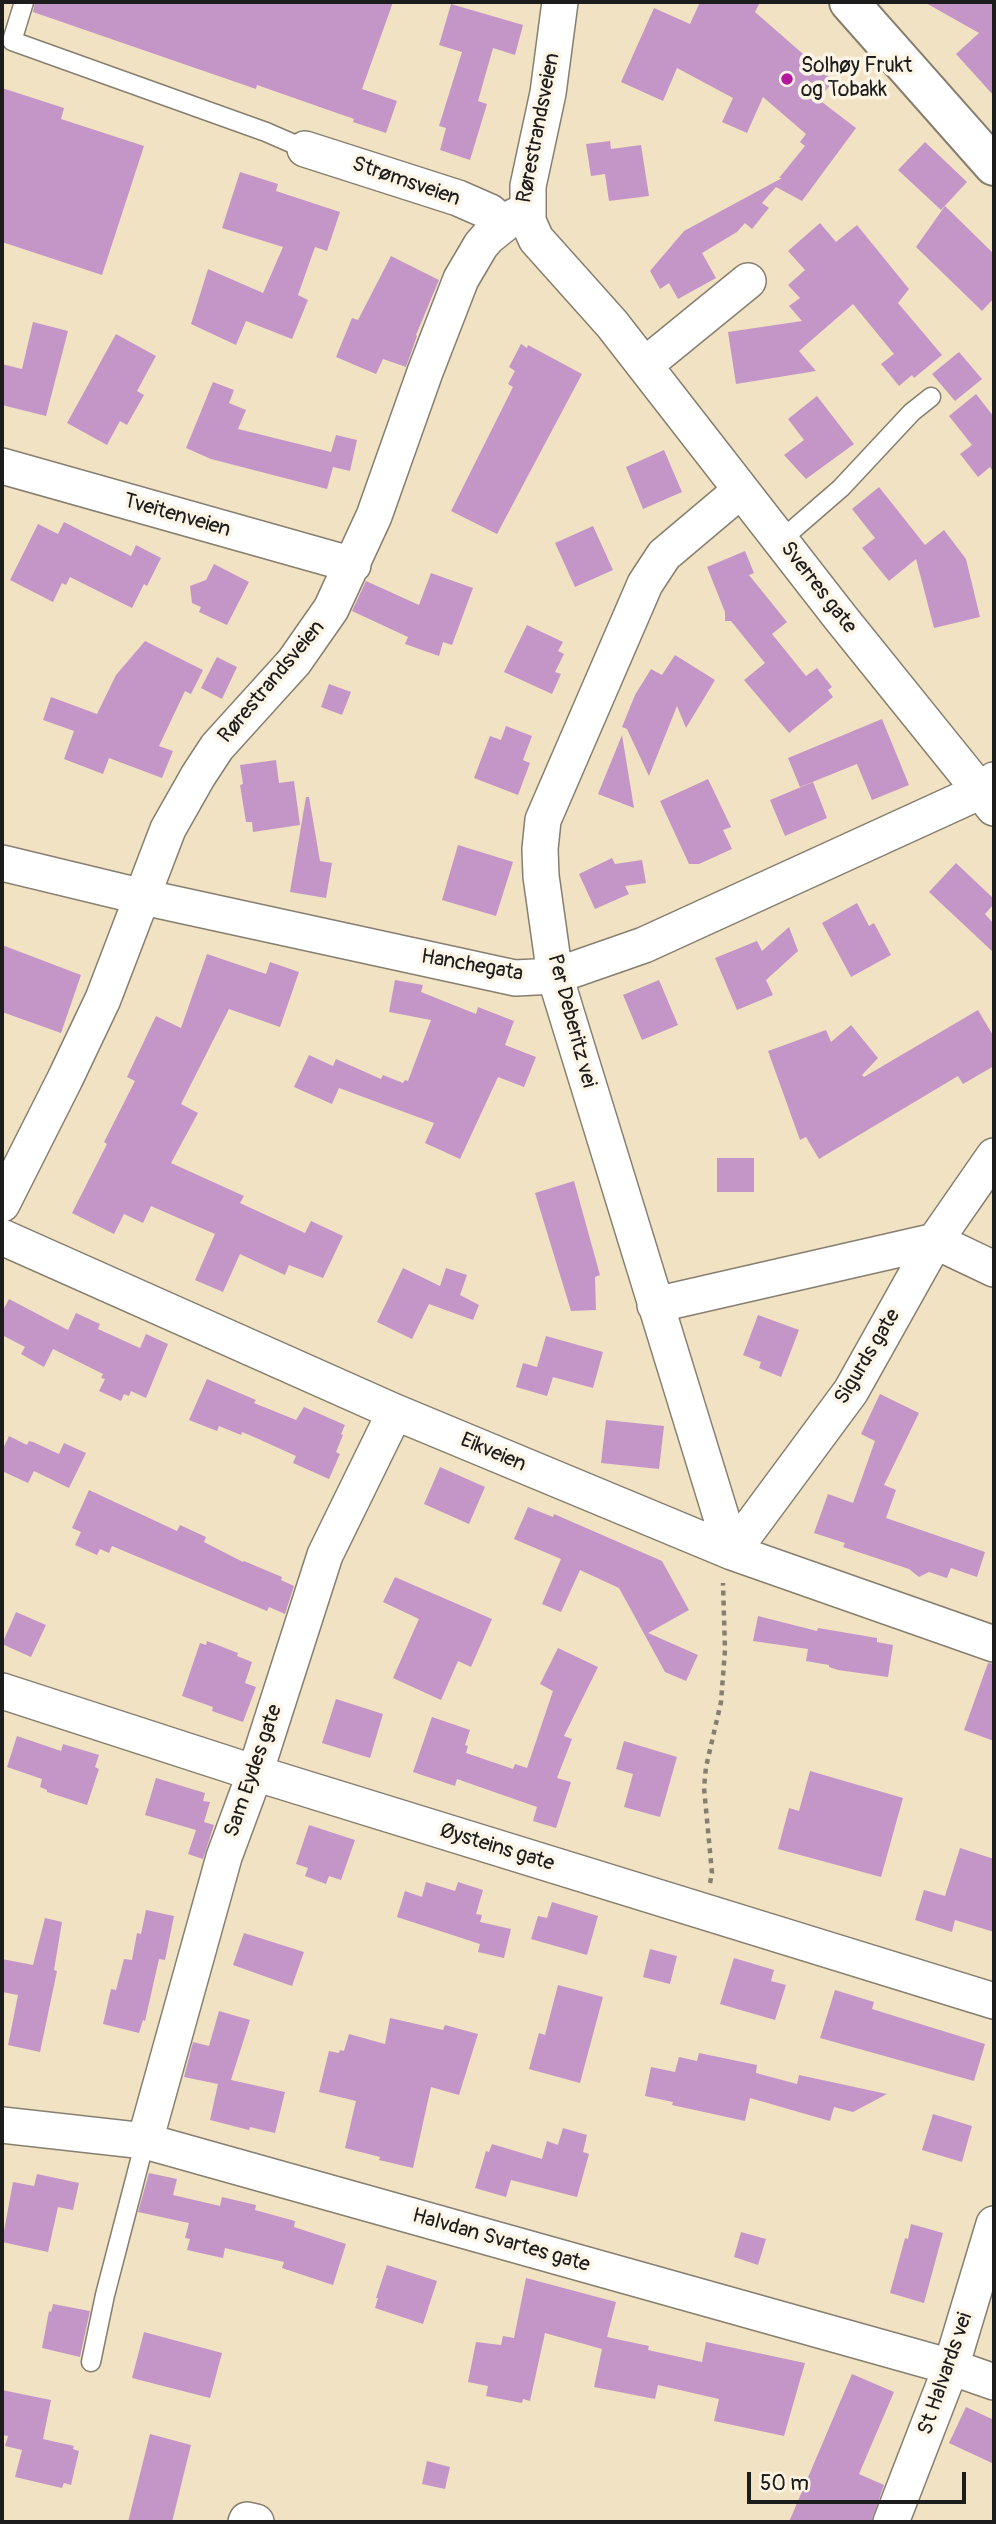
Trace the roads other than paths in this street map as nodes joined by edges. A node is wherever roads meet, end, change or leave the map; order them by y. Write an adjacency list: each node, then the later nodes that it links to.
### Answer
1 (24, 2): 4 (lane)
2 (560, 2): 7 (street, Rørestrandsveien)
3 (849, 2): 6 (main road)
4 (7, 40): 5 (lane)
5 (305, 149): 7 (street, Strømsveien)
6 (994, 166)
7 (515, 217): 9 (street, Sverres gate); 14 (street, Rørestrandsveien)
8 (748, 281): 9 (street)
9 (645, 365): 12 (street, Sverres gate)
10 (931, 397): 13 (lane)
11 (2, 466): 14 (street, Tveitenveien)
12 (741, 490): 13 (street, Sverres gate); 18 (street, Per Deberitz vei)
13 (781, 540): 15 (street, Sverres gate)
14 (353, 565): 17 (street, Rørestrandsveien)
15 (990, 793): 18 (street, Hanchegata)
16 (2, 863): 17 (street, Hanchegata)
17 (143, 897): 18 (street, Hanchegata); 20 (street, Rørestrandsveien)
18 (555, 976): 24 (street, Per Deberitz vei)
19 (994, 1156): 22 (street, Sigurds gate)
20 (2, 1204)
21 (2, 1237): 25 (street, Eikveien)
22 (935, 1241): 23 (street); 24 (street); 26 (street, Sigurds gate)
23 (994, 1269)
24 (655, 1305): 26 (street, Per Deberitz vei)
25 (395, 1412): 26 (street, Eikveien); 29 (street, Sam Eydes gate)
26 (727, 1562): 27 (street, Eikveien)
27 (994, 1644)
28 (2, 1691): 29 (street, Øysteins gate)
29 (255, 1773): 30 (street, Øysteins gate); 32 (street, Sam Eydes gate)
30 (994, 2001)
31 (2, 2125): 32 (street, Halvdan Svartes gate)
32 (145, 2141): 34 (lane); 35 (street, Halvdan Svartes gate)
33 (994, 2224): 35 (street, St Halvards vei)
34 (91, 2362)
35 (951, 2367): 36 (street, Halvdan Svartes gate); 39 (street, St Halvards vei)
36 (994, 2382)
37 (246, 2522): 38 (street)
38 (256, 2522)
39 (891, 2522)

